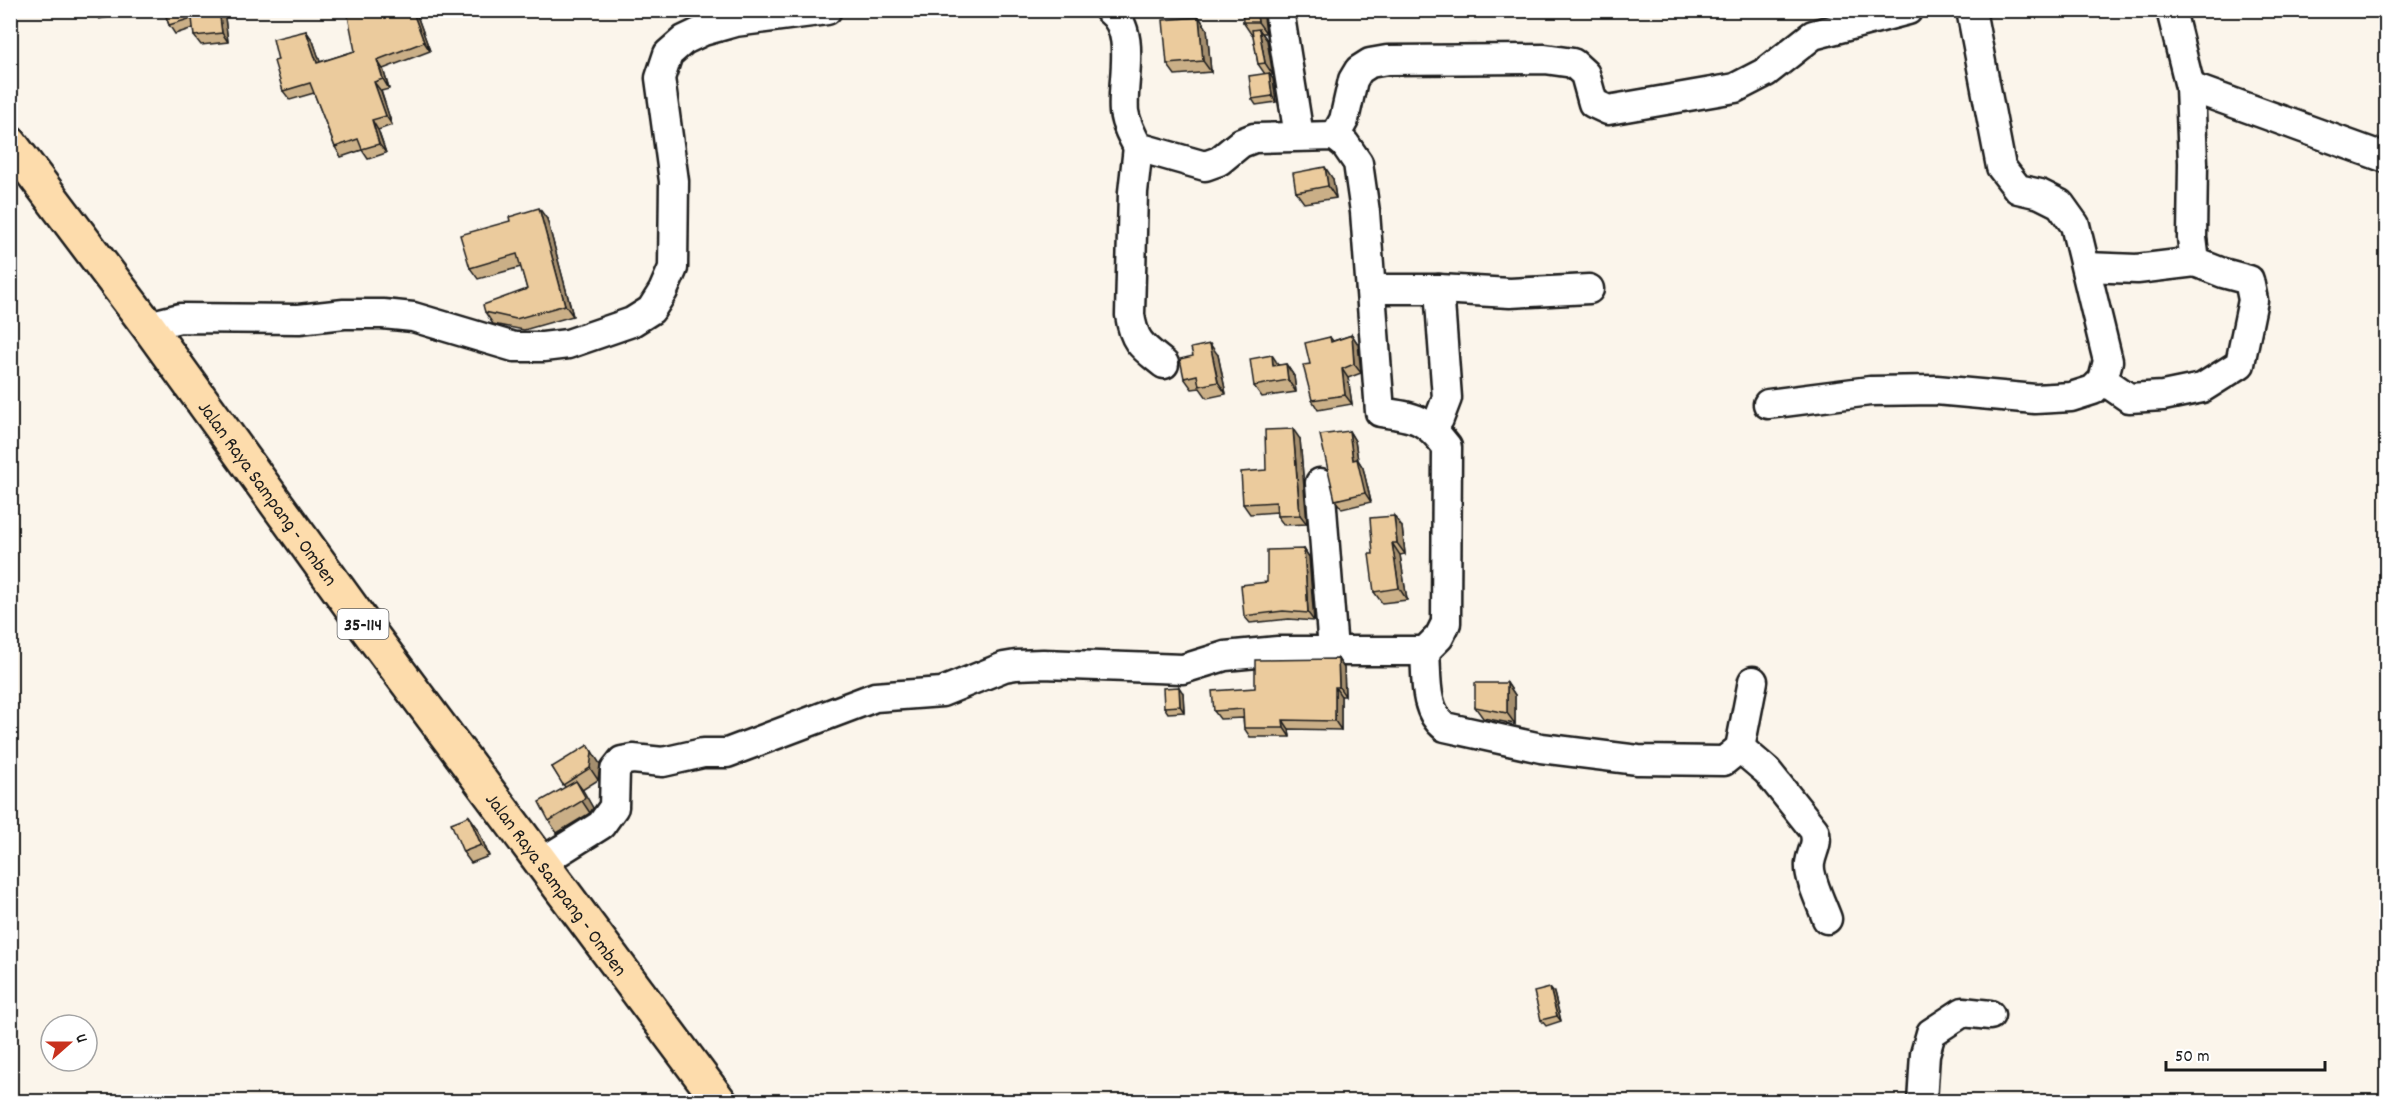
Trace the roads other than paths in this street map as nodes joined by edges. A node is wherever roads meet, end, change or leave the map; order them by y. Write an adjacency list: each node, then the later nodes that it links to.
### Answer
1 (827, 10): 18 (street)
2 (1109, 10): 11 (street)
3 (1279, 10): 8 (street)
4 (1908, 10): 9 (street)
5 (1971, 10): 14 (street)
6 (2171, 10): 7 (street)
7 (2190, 87): 12 (street); 13 (street)
8 (1299, 136): 9 (street); 11 (street)
9 (1335, 136): 17 (street)
10 (10, 143): 18 (main road, Jalan Raya Sampang - Omben / 35-114)
11 (1138, 147): 19 (street)
12 (2386, 158)
13 (2194, 262): 14 (street); 20 (street)
14 (2086, 267): 20 (street)
15 (1439, 289): 16 (street); 17 (street); 22 (street)
16 (1588, 289)
17 (1371, 290): 22 (street)
18 (148, 326): 28 (main road, Jalan Raya Sampang - Omben / 35-114)
19 (1164, 364)
20 (2103, 380): 21 (street)
21 (1768, 404)
22 (1433, 428): 25 (street)
23 (1320, 483): 24 (street)
24 (1333, 650): 25 (street); 28 (street)
25 (1425, 651): 27 (street)
26 (1753, 681): 27 (street)
27 (1740, 748): 29 (street)
28 (542, 862): 31 (main road, Jalan Raya Sampang - Omben / 35-114)
29 (1827, 919)
30 (1990, 1014): 32 (street)
31 (720, 1101)
32 (1922, 1101)

